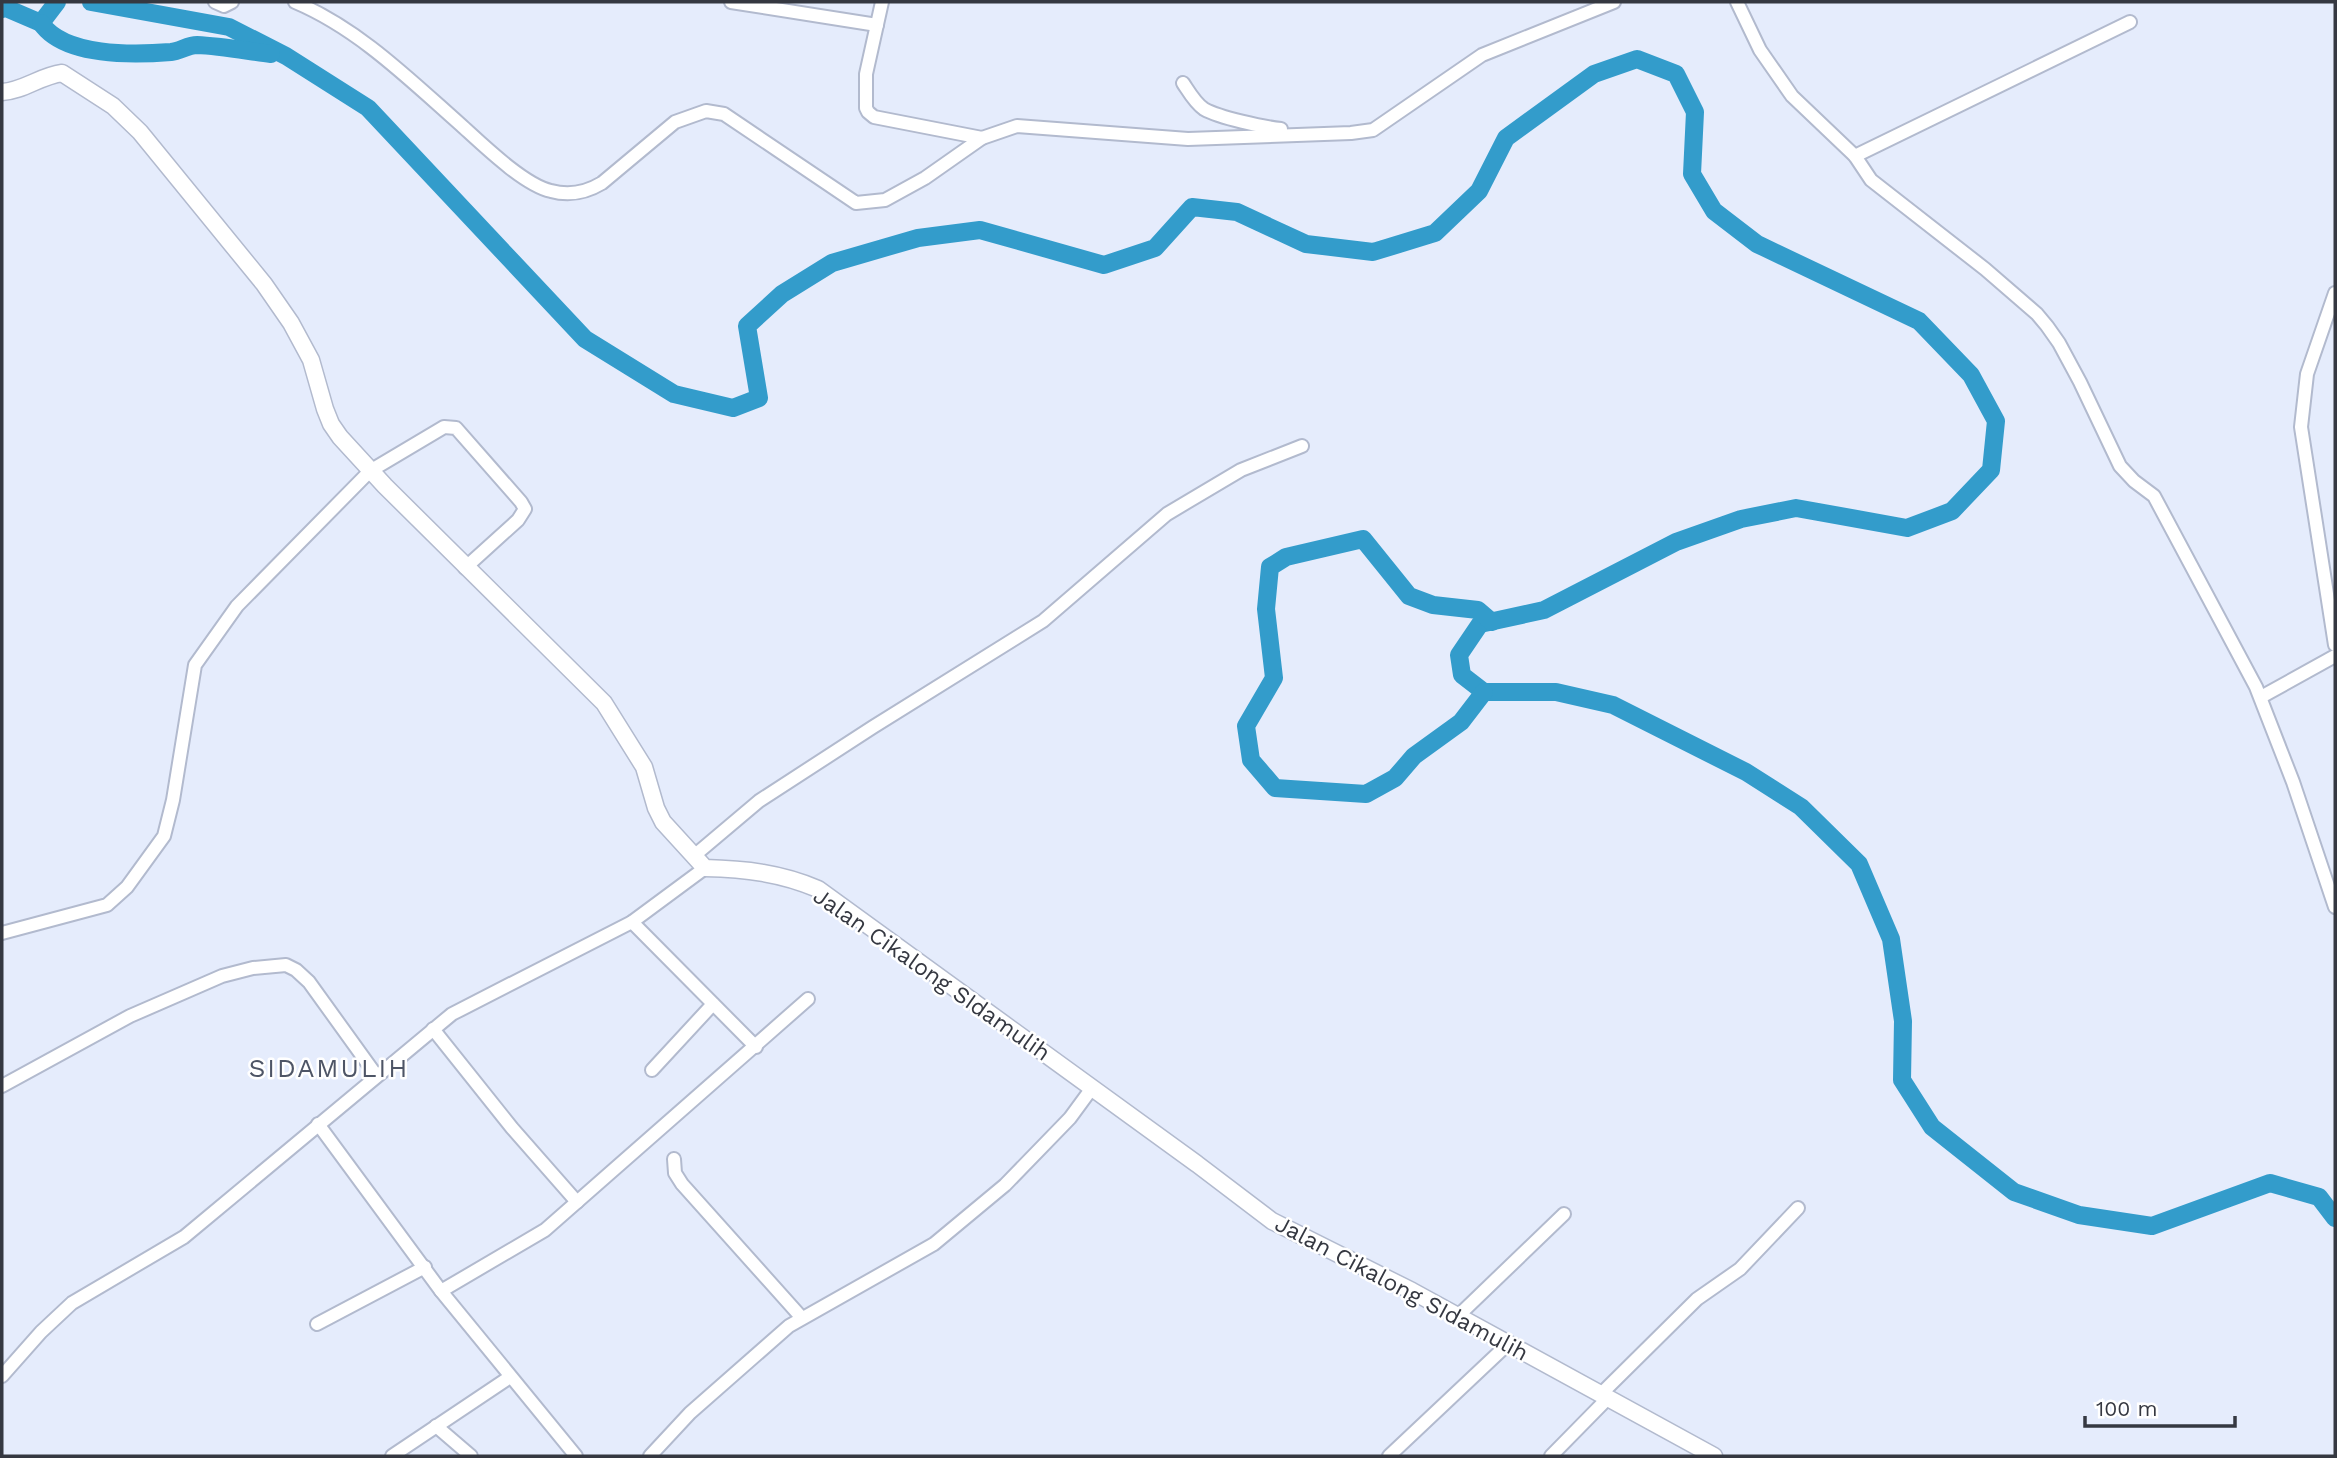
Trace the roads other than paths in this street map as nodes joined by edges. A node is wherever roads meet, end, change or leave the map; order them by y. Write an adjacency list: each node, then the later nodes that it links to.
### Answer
1 (215, 2): 2 (street)
2 (232, 2)
3 (295, 2): 13 (street)
4 (731, 2): 9 (street)
5 (882, 2): 9 (street)
6 (1614, 2): 12 (street)
7 (1737, 2): 14 (street)
8 (2130, 22): 14 (street)
9 (877, 25): 13 (street)
10 (1183, 83): 12 (street)
11 (2, 92): 17 (street)
12 (1320, 133): 13 (street)
13 (982, 138)
14 (1855, 156): 21 (street)
15 (2335, 293): 19 (street)
16 (1302, 446): 22 (street)
17 (370, 471): 18 (street); 18 (street); 25 (street)
18 (465, 568): 22 (street)
19 (2335, 645)
20 (2335, 656): 21 (street)
21 (2261, 697): 23 (street)
22 (700, 861): 24 (street); 33 (street, Jalan Cikalong SIdamulih)
23 (2335, 907)
24 (632, 922): 27 (street); 28 (street)
25 (2, 933)
26 (808, 999): 29 (street)
27 (713, 1004): 29 (street); 30 (street)
28 (433, 1029): 31 (street); 36 (street)
29 (756, 1047): 36 (street)
30 (652, 1070)
31 (376, 1075): 32 (street); 34 (street)
32 (2, 1086)
33 (1092, 1088): 41 (street, Jalan Cikalong SIdamulih); 42 (street)
34 (318, 1124): 39 (street); 45 (street)
35 (674, 1159): 42 (street)
36 (578, 1202): 40 (street)
37 (1798, 1208): 47 (street)
38 (1564, 1214): 41 (street)
39 (425, 1267): 40 (street); 43 (street)
40 (441, 1291): 46 (street)
41 (1458, 1316): 44 (street, Jalan Cikalong SIdamulih)
42 (802, 1318): 53 (street)
43 (317, 1324)
44 (1509, 1343): 47 (street, Jalan Cikalong SIdamulih); 54 (street)
45 (2, 1377)
46 (510, 1377): 48 (street); 52 (street)
47 (1605, 1396): 49 (street, Jalan Cikalong SIdamulih); 55 (street)
48 (436, 1426): 50 (street); 51 (street)
49 (1707, 1455)
50 (392, 1456)
51 (471, 1456)
52 (576, 1456)
53 (650, 1456)
54 (1389, 1456)
55 (1551, 1456)

